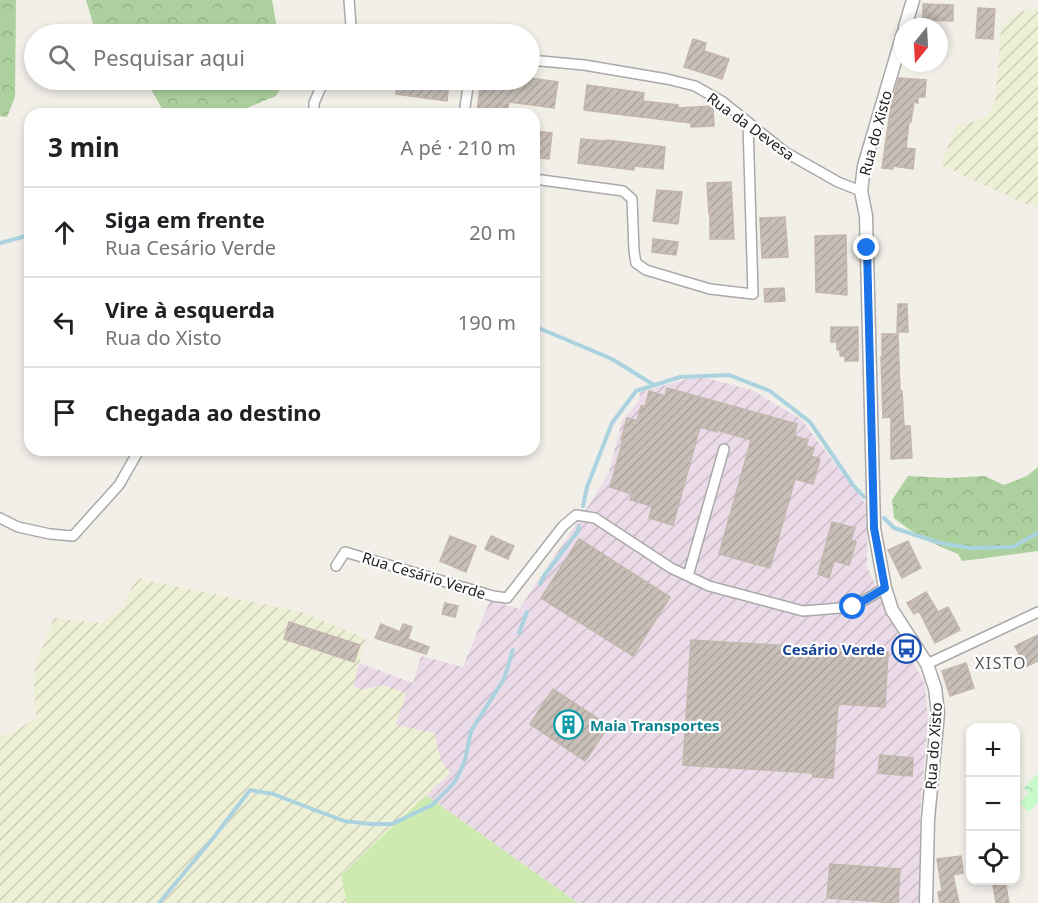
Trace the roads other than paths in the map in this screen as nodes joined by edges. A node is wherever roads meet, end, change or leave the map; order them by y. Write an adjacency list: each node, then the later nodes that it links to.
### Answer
1 (349, 0): 4 (street)
2 (913, 0): 3 (street)
3 (908, 18)
4 (351, 24)
5 (540, 61): 11 (street, Rua da Devesa)
6 (894, 64): 13 (street, Rua do Xisto)
7 (320, 90): 9 (street)
8 (468, 90): 10 (street)
9 (314, 108)
10 (465, 108)
11 (748, 123): 12 (street); 13 (street, Rua da Devesa)
12 (540, 180)
13 (861, 191): 19 (street, Rua do Xisto)
14 (724, 449): 18 (street)
15 (136, 456): 16 (street)
16 (0, 518)
17 (336, 566): 18 (street, Rua Cesário Verde)
18 (688, 576): 19 (street, Rua Cesário Verde)
19 (885, 588): 21 (street, Rua do Xisto)
20 (1038, 612): 21 (street)
21 (927, 664): 22 (street, Rua do Xisto)
22 (926, 903)

